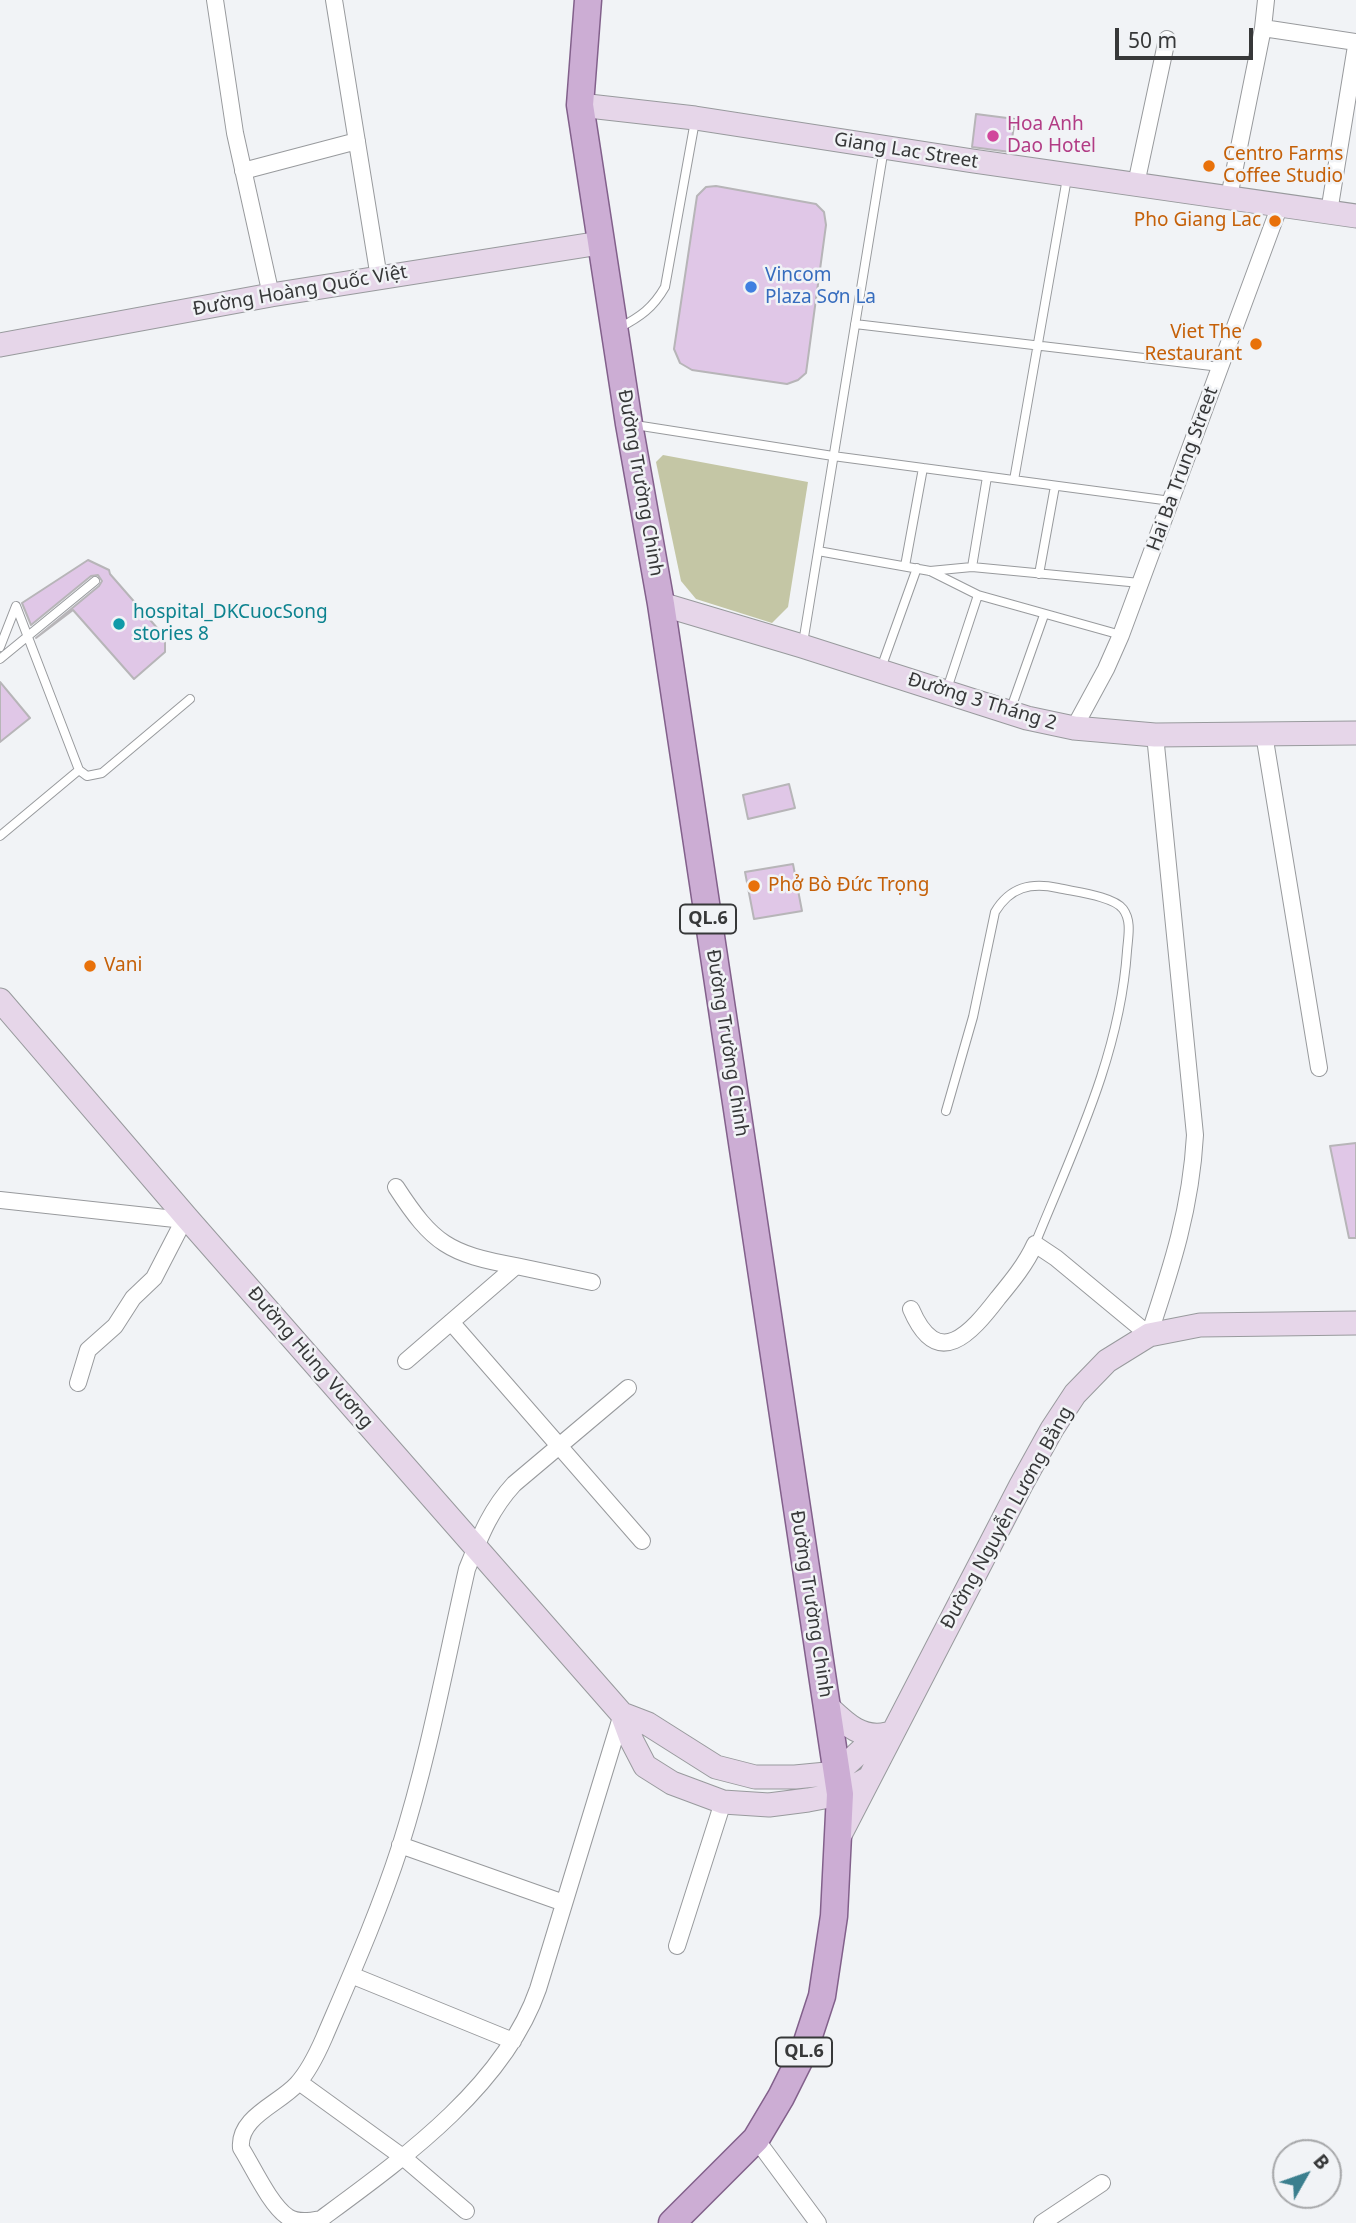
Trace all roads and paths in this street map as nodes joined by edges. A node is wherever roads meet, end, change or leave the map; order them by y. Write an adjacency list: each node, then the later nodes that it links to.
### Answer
1 (215, 0): 12 (street)
2 (334, 0): 10 (street)
3 (588, 0): 8 (main road, Đường Trường Chinh / QL.6)
4 (1266, 0): 5 (street)
5 (1263, 28): 7 (street); 15 (street)
6 (1167, 39): 14 (street)
7 (1356, 44): 17 (street)
8 (580, 105): 9 (street, Giang Lac Street); 19 (main road, Đường Trường Chinh / QL.6)
9 (695, 118): 11 (street, Giang Lac Street); 23 (lane)
10 (357, 141): 12 (street); 20 (street)
11 (884, 147): 13 (street, Giang Lac Street); 22 (lane)
12 (243, 170): 21 (street)
13 (1068, 175): 14 (street, Giang Lac Street); 25 (lane)
14 (1136, 184): 15 (street, Giang Lac Street)
15 (1229, 197): 16 (street, Giang Lac Street)
16 (1280, 205): 17 (street, Giang Lac Street); 26 (street, Hai Ba Trung Street)
17 (1329, 212): 18 (street, Giang Lac Street)
18 (1356, 216)
19 (600, 243): 20 (street, Đường Hoàng Quốc Việt); 23 (main road, Đường Trường Chinh / QL.6)
20 (379, 278): 21 (street, Đường Hoàng Quốc Việt)
21 (271, 295): 24 (street, Đường Hoàng Quốc Việt)
22 (855, 324): 25 (lane); 28 (lane)
23 (616, 330): 27 (main road, Đường Trường Chinh / QL.6)
24 (0, 345)
25 (1038, 345): 26 (lane); 31 (lane)
26 (1220, 367): 33 (street, Hai Ba Trung Street)
27 (629, 424): 28 (lane); 43 (main road, Đường Trường Chinh / QL.6)
28 (834, 456): 29 (lane); 34 (lane)
29 (923, 468): 30 (lane); 35 (lane)
30 (987, 477): 31 (lane); 36 (lane)
31 (1014, 480): 32 (lane)
32 (1055, 486): 33 (lane); 39 (lane)
33 (1171, 501): 41 (street, Hai Ba Trung Street)
34 (818, 551): 35 (lane); 46 (lane)
35 (905, 566): 37 (lane)
36 (972, 567): 38 (lane); 39 (lane)
37 (917, 568): 38 (lane); 49 (lane)
38 (930, 570): 42 (lane)
39 (1039, 574): 41 (lane)
40 (95, 581): 48 (lane)
41 (1140, 583): 45 (street, Hai Ba Trung Street)
42 (978, 596): 44 (lane); 50 (lane)
43 (661, 604): 46 (street, Đường 3 Tháng 2); 78 (main road, Đường Trường Chinh / QL.6)
44 (1044, 615): 45 (lane); 52 (lane)
45 (1121, 635): 53 (street, Hai Ba Trung Street)
46 (802, 646): 49 (street, Đường 3 Tháng 2)
47 (0, 647): 57 (lane)
48 (0, 659)
49 (880, 671): 50 (street, Đường 3 Tháng 2)
50 (946, 692): 52 (street, Đường 3 Tháng 2)
51 (190, 699): 57 (lane)
52 (1010, 712): 53 (street, Đường 3 Tháng 2)
53 (1074, 728): 56 (street, Đường 3 Tháng 2)
54 (1356, 733): 55 (street, Đường 3 Tháng 2)
55 (1264, 734): 56 (street, Đường 3 Tháng 2); 60 (street)
56 (1155, 735): 71 (street)
57 (79, 770): 58 (lane)
58 (0, 836)
59 (0, 1000): 64 (street, Đường Hùng Vương)
60 (1319, 1068)
61 (946, 1111): 65 (lane)
62 (396, 1187): 66 (street)
63 (0, 1200): 64 (street)
64 (185, 1219): 73 (street); 77 (street, Đường Hùng Vương)
65 (1035, 1244): 68 (street); 71 (street)
66 (516, 1266): 67 (street); 69 (street)
67 (592, 1282)
68 (911, 1309)
69 (451, 1322): 72 (street); 75 (street)
70 (1356, 1323): 71 (street, Đường Nguyễn Lương Bằng)
71 (1149, 1335): 80 (street, Đường Nguyễn Lương Bằng)
72 (406, 1361)
73 (78, 1383)
74 (628, 1388): 75 (street)
75 (559, 1445): 76 (street); 77 (street)
76 (642, 1541)
77 (476, 1547): 79 (street, Đường Hùng Vương); 85 (street)
78 (827, 1706): 80 (street); 82 (main road, Đường Trường Chinh / QL.6)
79 (622, 1714): 82 (street, Đường Hùng Vương); 83 (street, Đường Hùng Vương); 86 (street)
80 (884, 1734): 81 (street, Đường Nguyễn Lương Bằng); 82 (street)
81 (869, 1779): 82 (street); 84 (street, Đường Nguyễn Lương Bằng)
82 (838, 1783): 83 (street, Đường Hùng Vương); 84 (main road, Đường Trường Chinh / QL.6)
83 (723, 1802): 87 (street)
84 (838, 1838): 91 (main road, QL.6)
85 (401, 1845): 86 (street); 88 (street)
86 (564, 1903): 89 (street)
87 (677, 1946)
88 (351, 1975): 89 (street); 90 (street)
89 (513, 2041): 92 (street)
90 (299, 2082): 92 (street); 92 (street)
91 (756, 2139): 95 (main road, QL.6); 96 (street)
92 (404, 2158): 94 (street)
93 (1102, 2183): 97 (street)
94 (466, 2211)
95 (673, 2223)
96 (818, 2223)
97 (1042, 2223)

